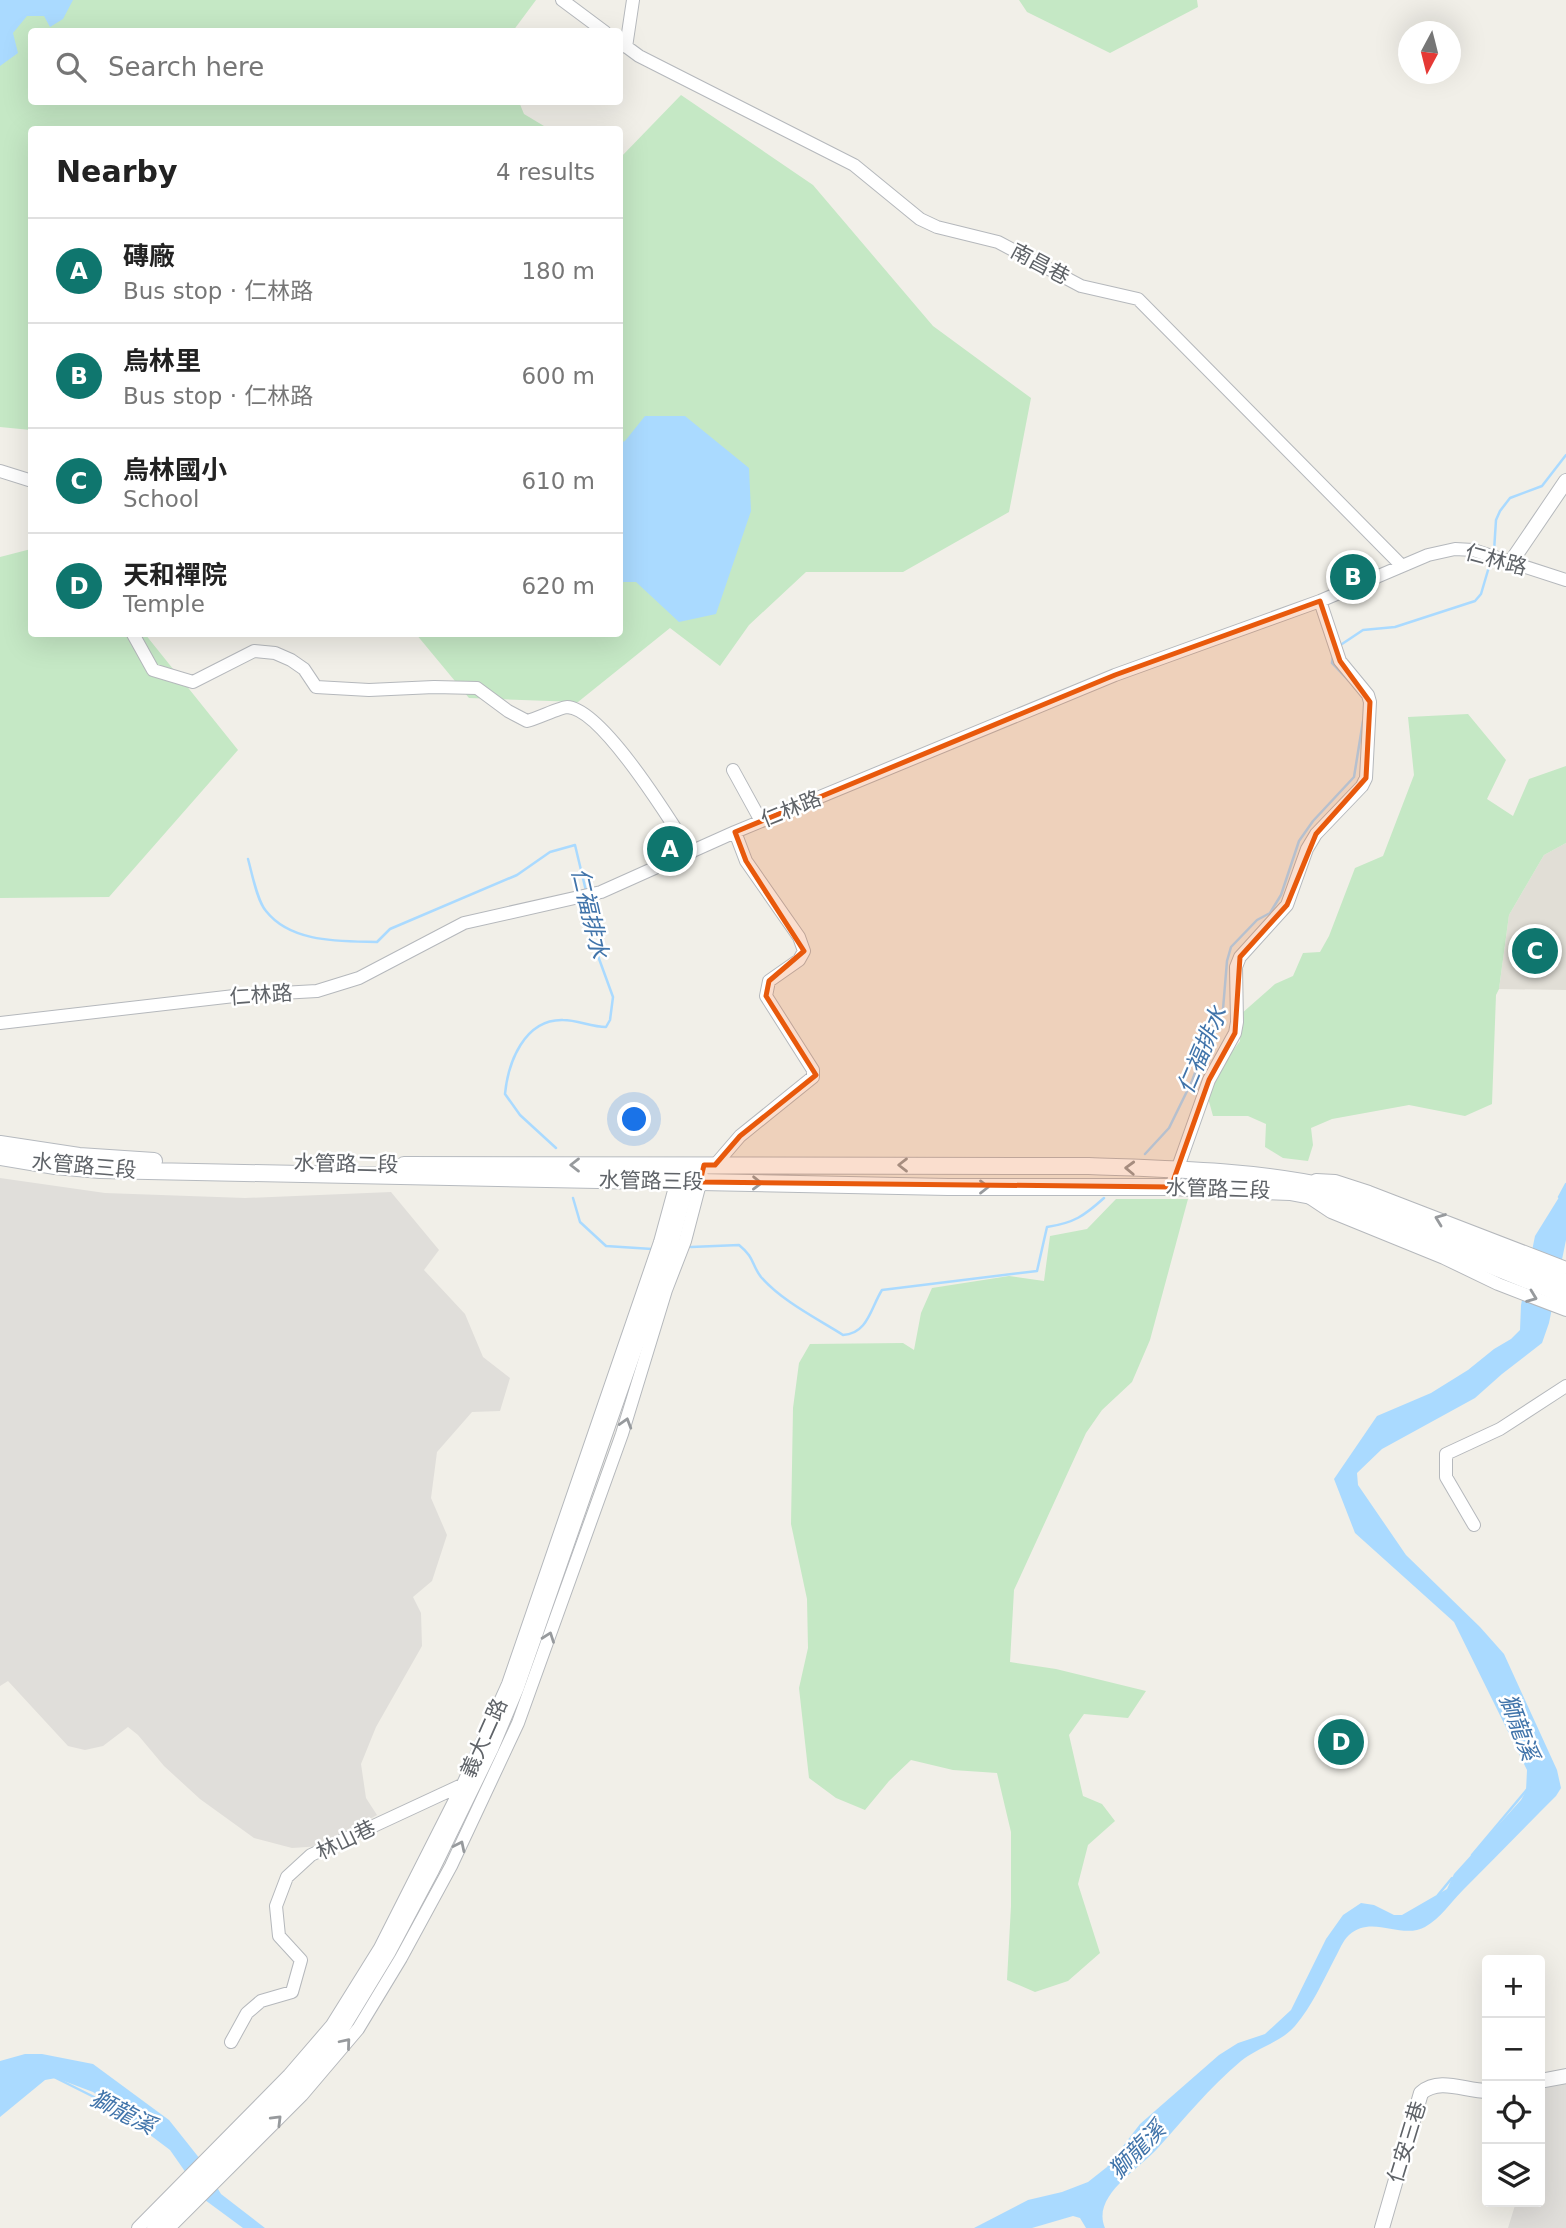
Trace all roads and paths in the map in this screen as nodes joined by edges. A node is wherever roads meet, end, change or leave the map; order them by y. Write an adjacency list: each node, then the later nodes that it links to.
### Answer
1 (562, 0): 3 (street)
2 (633, 0): 4 (street)
3 (600, 28)
4 (623, 44): 9 (street, 南昌巷)
5 (0, 471): 6 (street)
6 (28, 480)
7 (1566, 481): 8 (street)
8 (1506, 560): 9 (street, 仁林路); 10 (street, 仁林路)
9 (1401, 565): 11 (street, 仁林路)
10 (1566, 580)
11 (1321, 601): 14 (street, 仁林路); 20 (street)
12 (135, 637): 16 (street)
13 (733, 771): 14 (street)
14 (761, 821): 15 (street, 仁林路)
15 (735, 832): 16 (street, 仁林路); 21 (street)
16 (691, 853): 17 (street, 仁林路)
17 (0, 1023)
18 (0, 1144): 21 (main road, 水管路二段, one-way to 18)
19 (0, 1157): 21 (main road, 水管路三段)
20 (1177, 1169): 21 (main road, 水管路三段, one-way to 21); 22 (street); 23 (main road, 水管路三段, one-way to 20)
21 (694, 1172): 22 (main road, 水管路三段, one-way to 22); 30 (street, 義大二路); 31 (street, 義大二路, one-way to 21)
22 (1171, 1186): 23 (main road, 水管路三段)
23 (1500, 1264): 24 (street); 25 (main road); 26 (main road); 27 (street, one-way to 27)
24 (1566, 1268)
25 (1566, 1282)
26 (1566, 1296)
27 (1566, 1310)
28 (1566, 1386): 29 (street)
29 (1474, 1525)
30 (468, 1785): 31 (street); 32 (street, 林山巷); 35 (street, 義大二路)
31 (488, 1790): 35 (street, 義大二路, one-way to 31)
32 (231, 2042)
33 (1566, 2076): 34 (street)
34 (1545, 2080)
35 (291, 2089): 37 (street, 義大二路)
36 (1482, 2090): 38 (street, 仁安三巷)
37 (170, 2217): 39 (street, 義大二路); 40 (street, 義大二路)
38 (1384, 2222)
39 (138, 2228)
40 (154, 2228)

